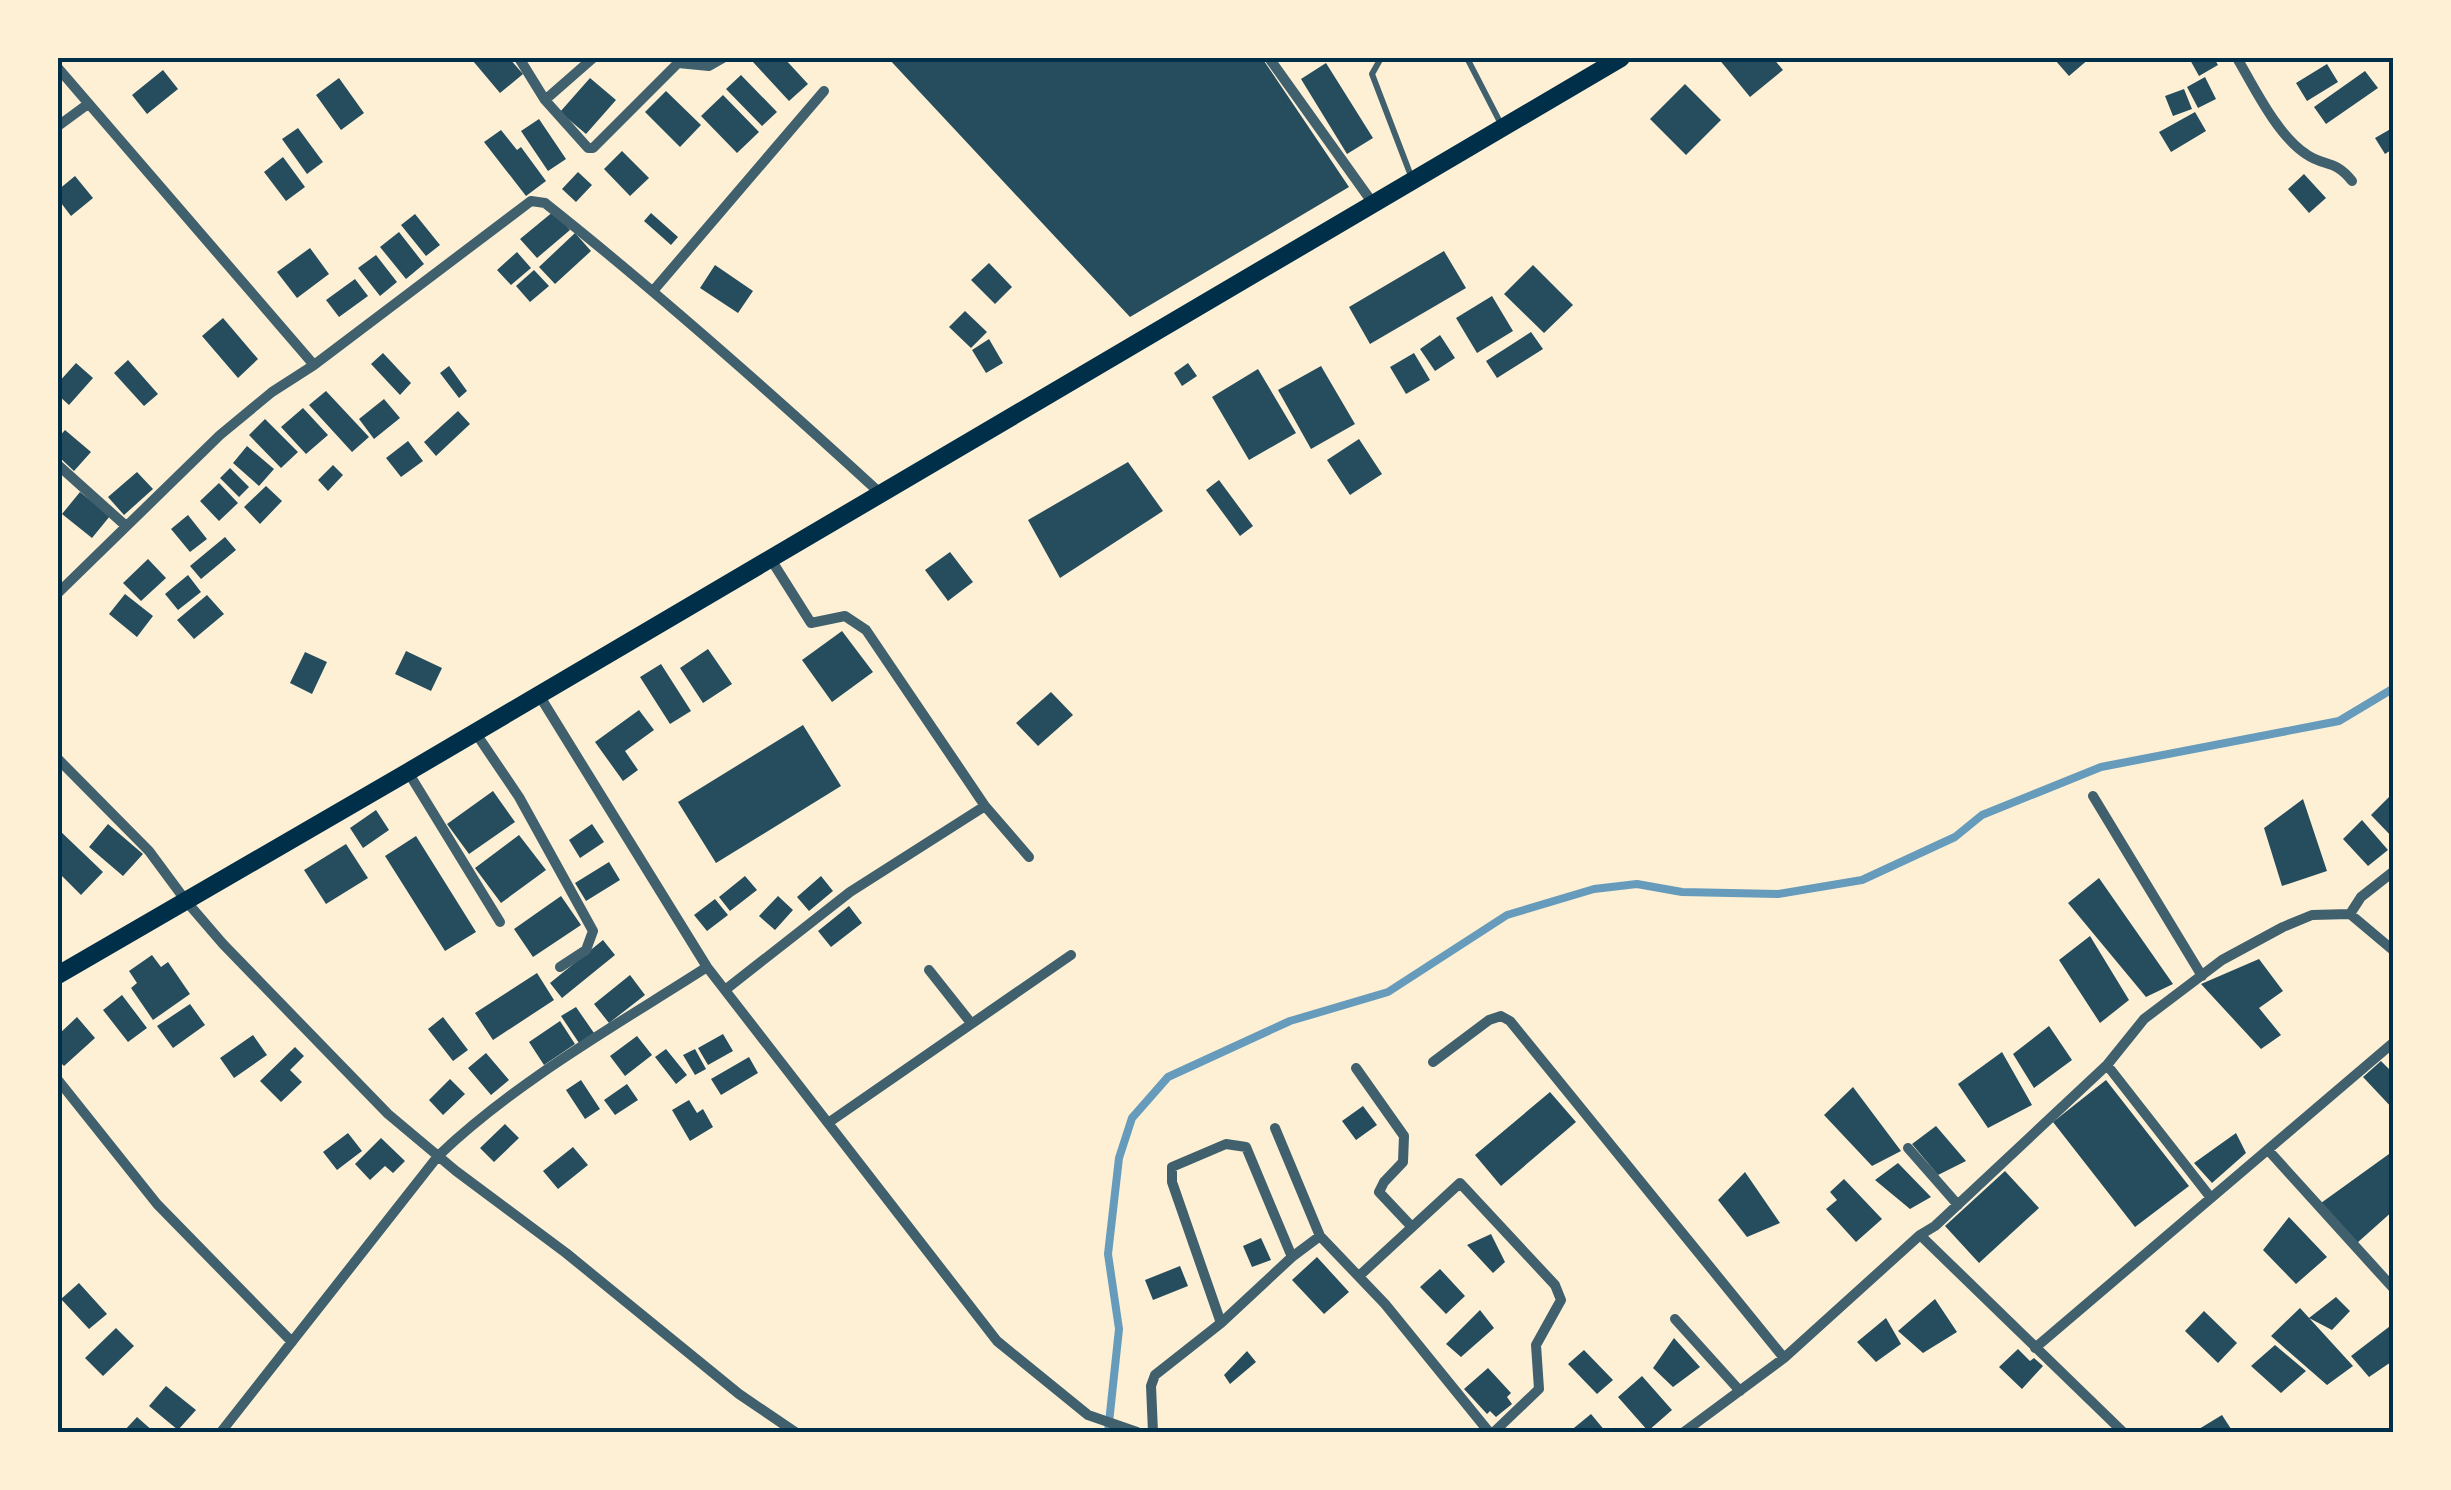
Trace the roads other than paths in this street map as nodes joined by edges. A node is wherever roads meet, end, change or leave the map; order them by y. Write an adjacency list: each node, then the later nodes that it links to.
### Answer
1 (519, 58): 11 (street)
2 (593, 58): 11 (street)
3 (723, 58): 11 (street)
4 (1269, 58): 17 (street)
5 (1381, 58): 15 (lane)
6 (1467, 58): 13 (lane)
7 (1621, 58): 13 (main road)
8 (2237, 58): 16 (street)
9 (58, 68): 12 (street)
10 (824, 91): 18 (street)
11 (545, 100)
12 (88, 104): 14 (street); 19 (street)
13 (1501, 125): 15 (main road)
14 (58, 126)
15 (1412, 178): 17 (main road)
16 (2352, 181)
17 (1372, 202): 21 (main road)
18 (653, 291): 19 (street); 21 (street)
19 (314, 365): 22 (street)
20 (58, 465): 22 (street)
21 (880, 493): 23 (main road)
22 (126, 526): 24 (street)
23 (770, 558): 25 (main road); 30 (street)
24 (58, 593)
25 (539, 694): 26 (main road); 39 (street)
26 (475, 732): 28 (main road); 38 (street)
27 (58, 759): 33 (street)
28 (408, 772): 33 (main road); 35 (street)
29 (2093, 796): 42 (street)
30 (985, 806): 31 (street); 43 (street)
31 (1029, 857)
32 (2394, 871): 34 (street)
33 (186, 901): 41 (main road); 54 (street)
34 (2350, 914): 36 (street); 42 (street)
35 (500, 922)
36 (2394, 952)
37 (1071, 956): 44 (street)
38 (560, 966)
39 (708, 967): 43 (street); 54 (street)
40 (929, 970): 44 (street)
41 (58, 974)
42 (2202, 976): 47 (street)
43 (725, 990): 50 (street)
44 (971, 1023): 50 (street)
45 (2394, 1042): 53 (street)
46 (1433, 1062): 67 (street)
47 (2106, 1065): 55 (street); 56 (street)
48 (1356, 1068): 57 (street)
49 (58, 1080): 65 (street)
50 (828, 1122): 71 (street)
51 (1274, 1128): 59 (street)
52 (1908, 1148): 56 (street)
53 (2268, 1150): 55 (street); 62 (street)
54 (438, 1156): 65 (street); 70 (street)
55 (2211, 1198): 66 (street)
56 (1958, 1205): 58 (street)
57 (1411, 1226): 61 (street); 73 (street)
58 (1920, 1235): 66 (street); 67 (street)
59 (1320, 1236): 60 (street); 61 (street)
60 (1292, 1257): 64 (street); 64 (street)
61 (1359, 1276): 73 (street)
62 (2394, 1289)
63 (1675, 1319): 68 (street)
64 (1221, 1323): 72 (street)
65 (292, 1342): 69 (street)
66 (2035, 1348): 75 (street)
67 (1784, 1358): 68 (street)
68 (1740, 1391): 74 (street)
69 (220, 1432)
70 (794, 1432)
71 (1137, 1432)
72 (1153, 1432)
73 (1492, 1432)
74 (1684, 1432)
75 (2123, 1432)

